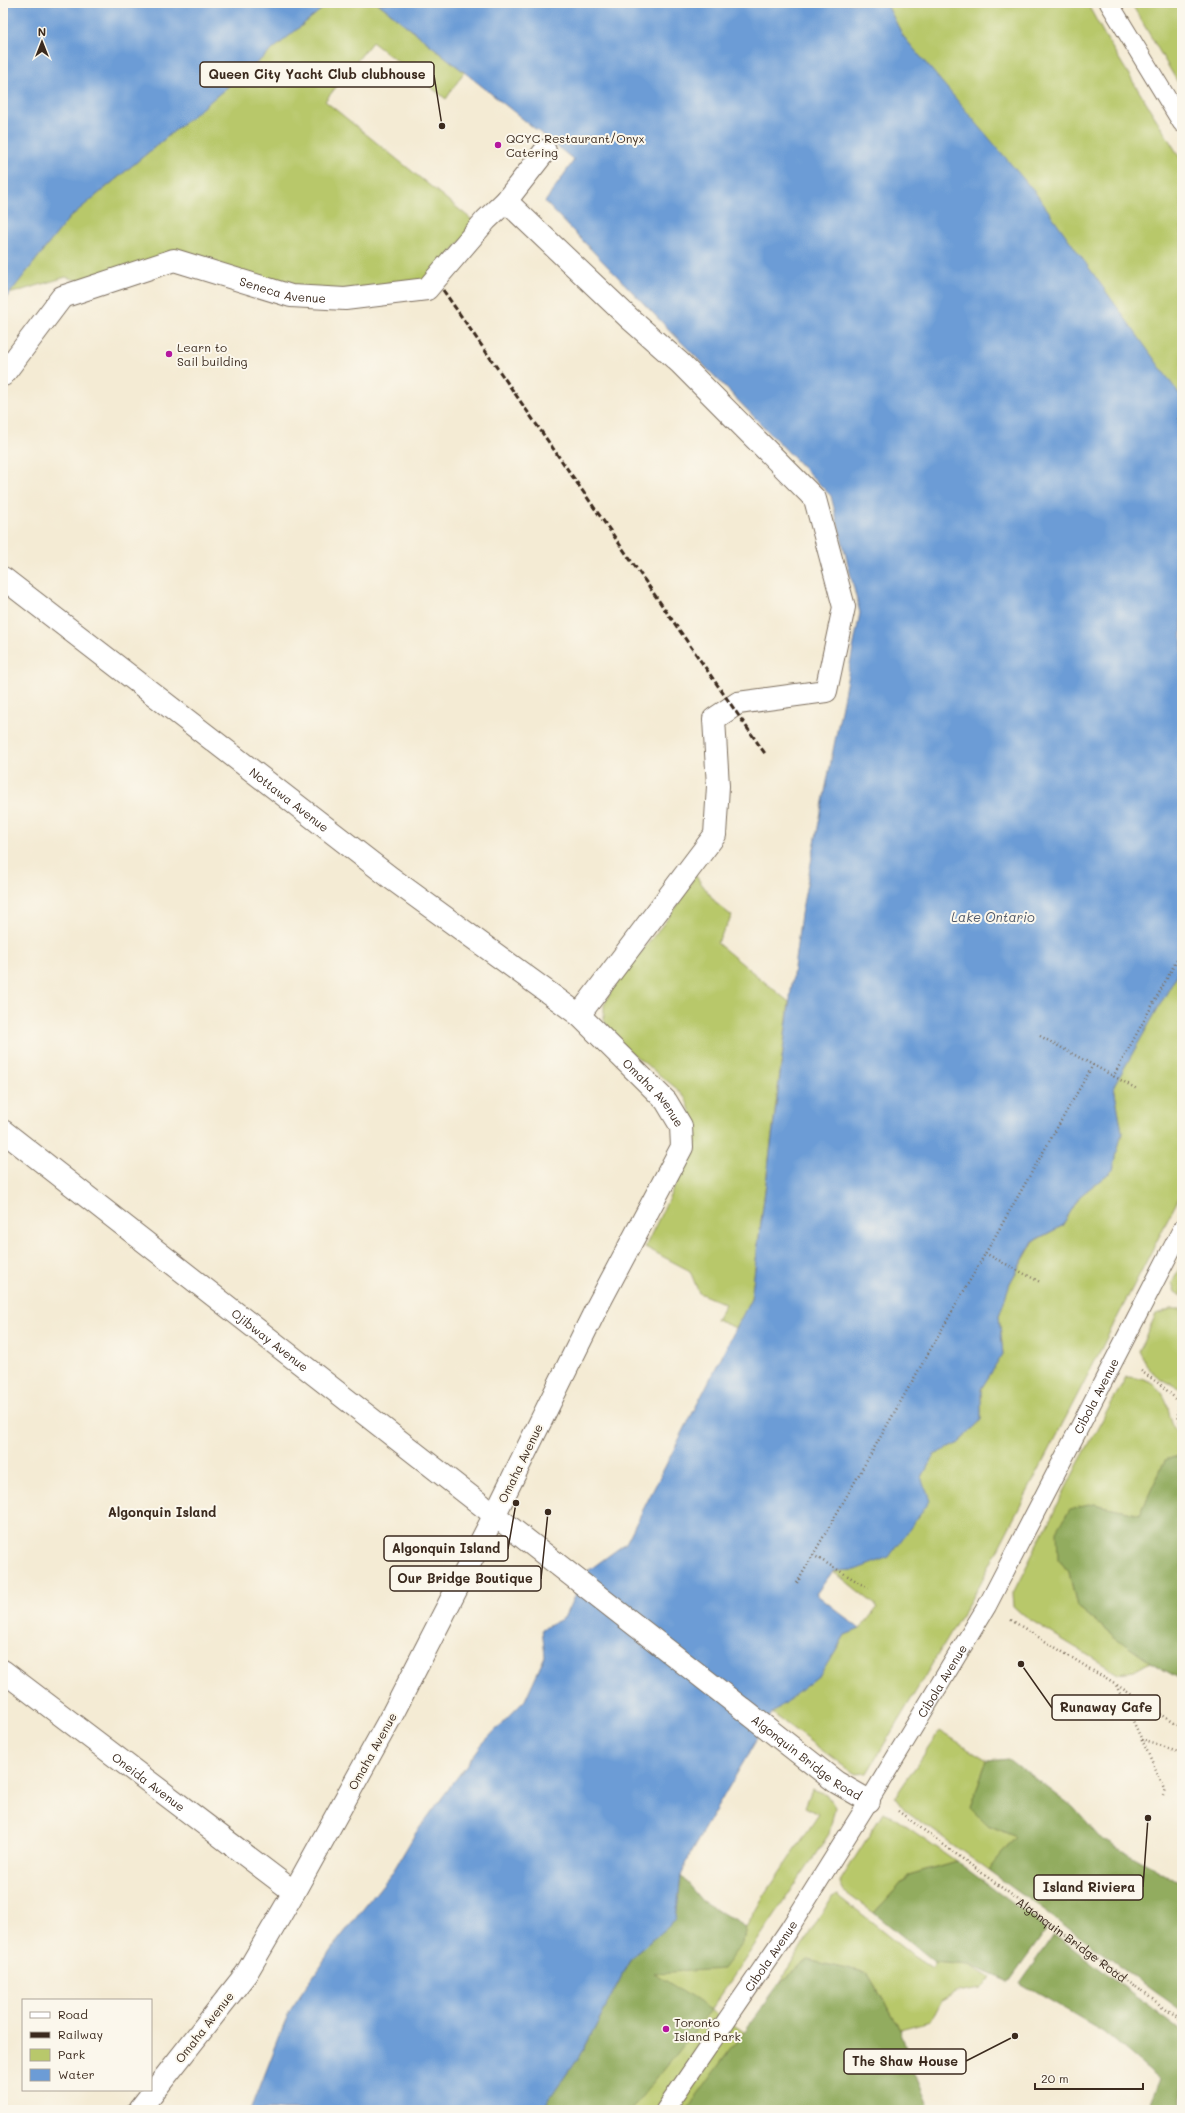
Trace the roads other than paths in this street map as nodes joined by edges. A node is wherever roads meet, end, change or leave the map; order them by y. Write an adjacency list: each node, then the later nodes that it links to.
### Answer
1 (1108, 3): 2 (lane)
2 (1182, 123)
3 (545, 151): 4 (street, Seneca Avenue)
4 (506, 201): 5 (street, Seneca Avenue); 7 (street)
5 (3, 375)
6 (3, 578): 7 (street, Nottawa Avenue)
7 (579, 1015): 10 (street, Omaha Avenue)
8 (3, 1131): 10 (street, Ojibway Avenue)
9 (1182, 1229): 13 (lane, Cibola Avenue)
10 (494, 1516): 11 (street, Ojibway Avenue); 14 (street, Omaha Avenue)
11 (538, 1548): 13 (street, Algonquin Bridge Road)
12 (3, 1671): 14 (street, Oneida Avenue)
13 (870, 1801): 16 (lane, Cibola Avenue)
14 (294, 1892): 15 (street, Omaha Avenue)
15 (139, 2110)
16 (665, 2110)

